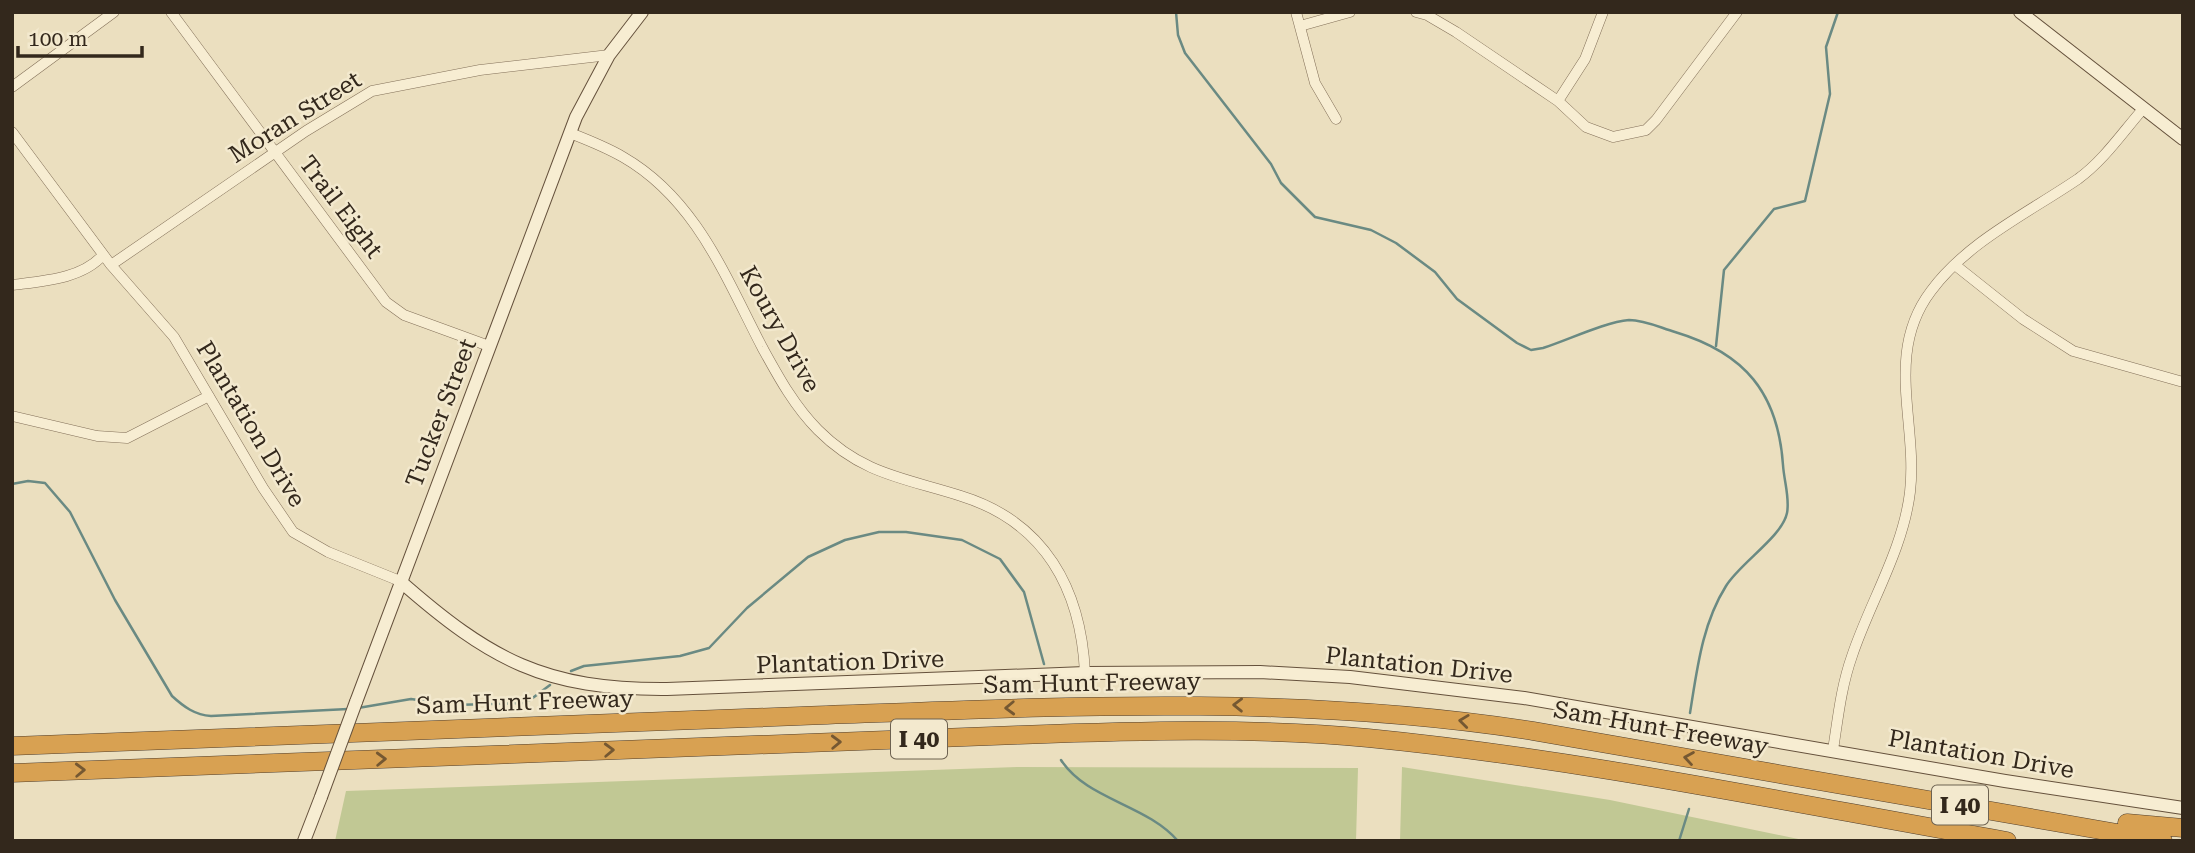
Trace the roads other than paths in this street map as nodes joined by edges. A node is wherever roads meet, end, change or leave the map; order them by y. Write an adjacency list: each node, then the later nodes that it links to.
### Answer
1 (114, 12): 12 (street)
2 (171, 12): 19 (street, Trail Eight)
3 (642, 12): 11 (street, Tucker Street)
4 (1296, 12): 10 (street)
5 (1350, 12): 10 (street)
6 (1416, 12): 13 (street)
7 (1603, 12): 13 (street)
8 (1737, 12): 13 (street)
9 (2020, 12): 14 (street)
10 (1300, 26): 15 (street)
11 (609, 55): 17 (street, Tucker Street); 19 (street, Moran Street)
12 (12, 87)
13 (1558, 102)
14 (2143, 110): 18 (street); 22 (street)
15 (1336, 118)
16 (12, 132): 20 (street, Plantation Drive)
17 (570, 133): 24 (street, Tucker Street); 29 (street, Koury Drive)
18 (2183, 139)
19 (274, 154): 21 (street, Moran Street); 24 (street, Trail Eight)
20 (103, 255): 21 (street, Plantation Drive); 23 (street)
21 (111, 265): 26 (street, Plantation Drive)
22 (1955, 265): 25 (street); 31 (street)
23 (12, 285)
24 (489, 346): 28 (street, Tucker Street)
25 (2183, 382)
26 (209, 396): 27 (street); 28 (street, Plantation Drive)
27 (12, 416)
28 (400, 580): 29 (street, Plantation Drive); 37 (street, Tucker Street, bridge)
29 (1085, 673): 31 (street, Plantation Drive)
30 (12, 746): 32 (highway, Sam Hunt Freeway / I 40, one-way to 30)
31 (1833, 750): 34 (street, Plantation Drive)
32 (1756, 769): 36 (highway); 40 (highway, Sam Hunt Freeway / I 40)
33 (12, 773): 35 (highway, Sam Hunt Freeway / I 40, one-way to 35)
34 (2183, 807)
35 (1820, 809): 38 (highway); 39 (highway, Sam Hunt Freeway / I 40)
36 (2183, 828)
37 (303, 841)
38 (1956, 841)
39 (2007, 841)
40 (2164, 841)

